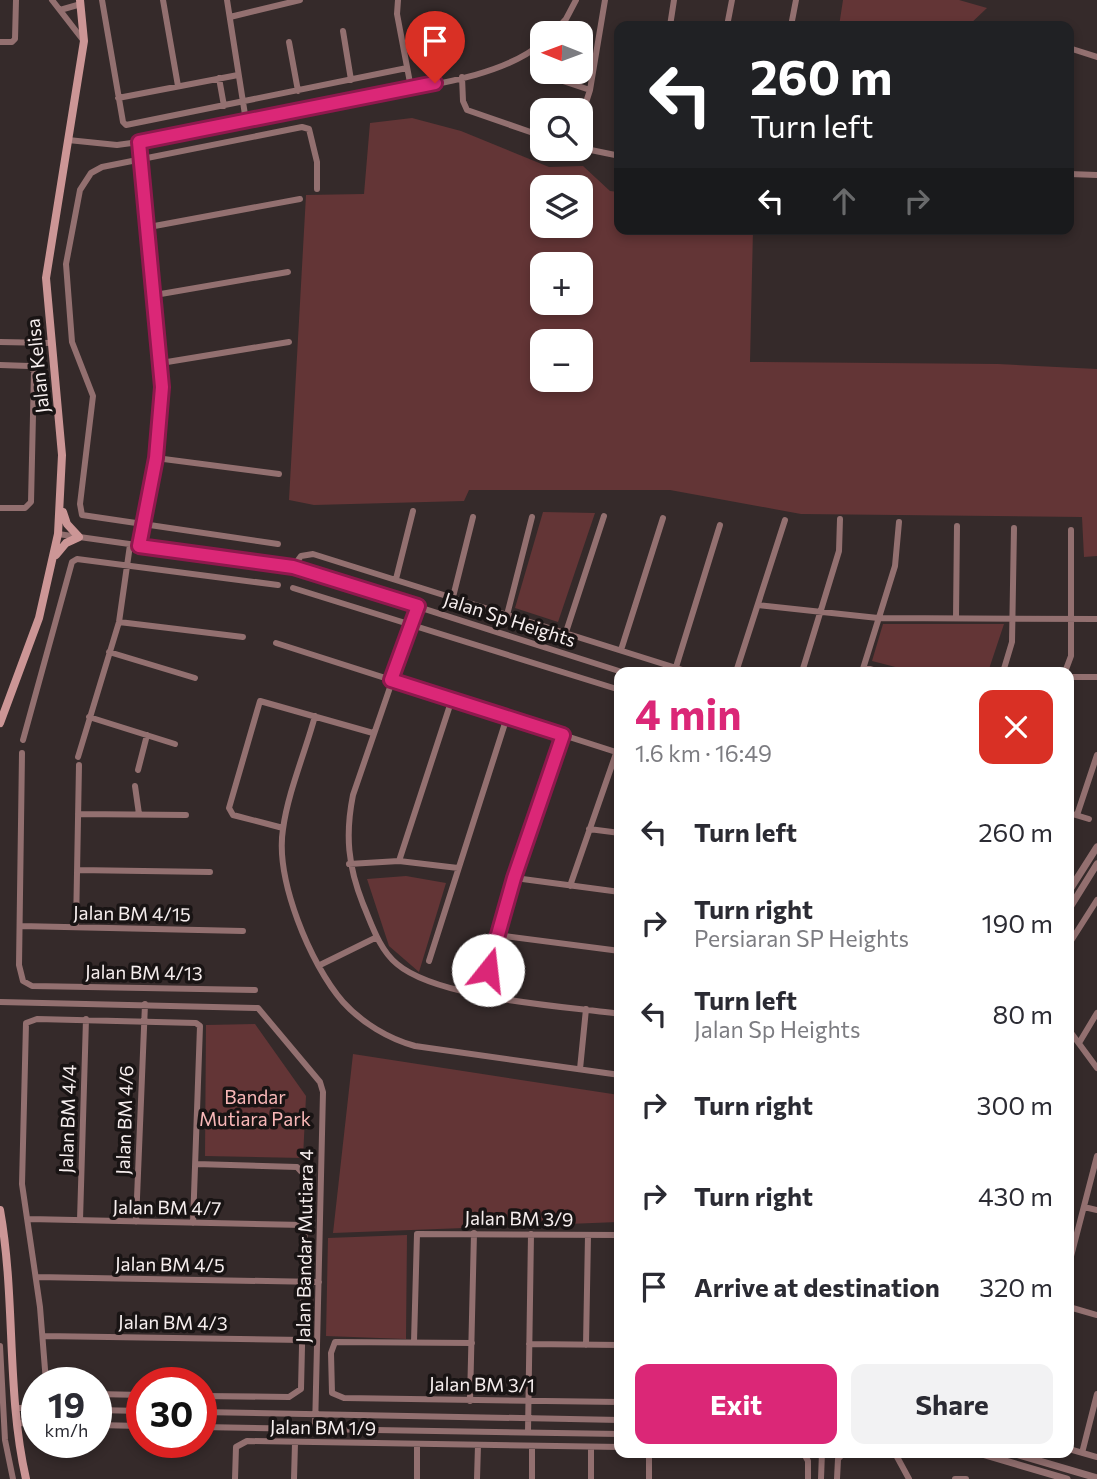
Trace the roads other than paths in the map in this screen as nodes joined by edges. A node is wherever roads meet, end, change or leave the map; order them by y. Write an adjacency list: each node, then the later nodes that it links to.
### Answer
1 (16, 0): 23 (street)
2 (52, 0): 15 (street)
3 (102, 0): 38 (street)
4 (163, 0): 34 (street)
5 (227, 0): 16 (street)
6 (300, 0): 14 (street)
7 (398, 0): 28 (street)
8 (576, 0): 17 (street)
9 (605, 0): 36 (street)
10 (674, 0): 18 (street)
11 (732, 0): 19 (street)
12 (796, 0): 20 (street)
13 (81, 2): 15 (street); 22 (main road, Jalan Kelisa)
14 (276, 3): 16 (street)
15 (60, 10): 22 (street)
16 (230, 17): 29 (street)
17 (564, 21)
18 (671, 21)
19 (728, 21)
20 (793, 21)
21 (343, 31): 32 (street)
22 (84, 41): 44 (main road, Jalan Kelisa)
23 (0, 42)
24 (289, 42): 37 (street)
25 (1074, 50): 27 (street)
26 (530, 51): 30 (street)
27 (1097, 57)
28 (407, 68): 32 (street); 35 (street)
29 (238, 75): 31 (street); 40 (street)
30 (462, 77): 35 (street); 43 (street)
31 (219, 78): 34 (street); 41 (street)
32 (351, 80): 37 (street)
33 (572, 84): 36 (street)
34 (178, 86): 38 (street)
35 (411, 88): 42 (street)
36 (590, 90): 39 (street)
37 (298, 91): 40 (street)
38 (118, 98): 41 (street)
39 (587, 98)
40 (244, 102): 41 (street); 42 (street)
41 (224, 106)
42 (246, 121): 45 (street)
43 (530, 132)
44 (68, 139): 45 (street); 58 (main road, Jalan Kelisa)
45 (139, 142): 48 (street)
46 (593, 150): 47 (street)
47 (614, 155)
48 (141, 160): 51 (street); 53 (street); 73 (street)
49 (1074, 174): 50 (street)
50 (1097, 175)
51 (317, 189)
52 (300, 199): 53 (street)
53 (149, 227): 55 (street)
54 (288, 272): 55 (street)
55 (155, 295): 59 (street)
56 (0, 342): 58 (street)
57 (289, 342): 59 (street)
58 (51, 343): 63 (main road, Jalan Kelisa)
59 (161, 363): 61 (street)
60 (0, 365): 64 (street)
61 (156, 458): 62 (street); 73 (street)
62 (279, 474)
63 (62, 504): 78 (main road, Jalan Kelisa); 79 (main road)
64 (0, 508)
65 (413, 511): 86 (street)
66 (604, 516): 101 (street)
67 (473, 517): 89 (street)
68 (532, 517): 93 (street)
69 (663, 518): 104 (street)
70 (840, 519): 92 (street)
71 (785, 520): 90 (street)
72 (899, 522): 94 (street)
73 (143, 525): 80 (street); 82 (street)
74 (720, 525): 106 (street)
75 (957, 526): 95 (street)
76 (1014, 528): 96 (street)
77 (1072, 530): 97 (street)
78 (58, 534): 79 (street, Jalan Sp Heights); 83 (main road, Jalan Kelisa)
79 (79, 537): 81 (street, Jalan Sp Heights); 83 (main road)
80 (278, 544)
81 (131, 545): 82 (street, Jalan Sp Heights); 84 (street)
82 (139, 546): 85 (street, Jalan Sp Heights)
83 (54, 557): 119 (main road, Jalan Kelisa)
84 (129, 565): 87 (street); 99 (street); 127 (street)
85 (293, 567): 86 (street); 91 (street, Jalan Sp Heights)
86 (396, 579): 89 (street)
87 (278, 585)
88 (293, 588): 100 (street)
89 (453, 597): 93 (street)
90 (758, 605): 92 (street); 107 (street)
91 (418, 606): 100 (street); 112 (street, Jalan Sp Heights)
92 (819, 614): 94 (street); 108 (street)
93 (507, 615): 101 (street)
94 (878, 618): 95 (street); 109 (street)
95 (956, 618): 96 (street)
96 (1014, 618): 97 (street); 110 (street)
97 (1072, 619): 98 (street); 111 (street)
98 (1097, 619)
99 (119, 622): 102 (street); 105 (street)
100 (411, 626): 116 (street); 117 (street)
101 (566, 632): 104 (street)
102 (243, 637)
103 (276, 643): 116 (street)
104 (621, 650): 106 (street)
105 (109, 652): 115 (street); 121 (street)
106 (676, 667)
107 (738, 667)
108 (803, 667)
109 (864, 667)
110 (1004, 667)
111 (1067, 667)
112 (614, 669)
113 (1074, 677): 114 (street)
114 (1097, 677)
115 (195, 678)
116 (391, 680): 118 (street); 124 (street)
117 (614, 688)
118 (452, 699): 122 (street); 147 (street)
119 (2, 713): 123 (main road, Jalan Kelisa)
120 (315, 716): 124 (street); 143 (street); 143 (street)
121 (89, 717): 125 (street); 132 (street)
122 (507, 718): 126 (street); 150 (street)
123 (0, 723)
124 (373, 733): 148 (street)
125 (147, 735): 128 (street); 135 (street)
126 (563, 735): 129 (street); 153 (street)
127 (23, 740)
128 (175, 744)
129 (614, 751)
130 (22, 753): 159 (street)
131 (1097, 755): 137 (street)
132 (78, 757)
133 (614, 758): 144 (street)
134 (79, 765): 138 (street)
135 (138, 770)
136 (135, 786): 139 (street)
137 (1074, 812)
138 (78, 814): 139 (street); 151 (street)
139 (139, 814): 141 (street)
140 (1074, 814): 142 (street)
141 (186, 815)
142 (1089, 819)
143 (283, 828): 167 (street)
144 (589, 829): 145 (street); 155 (street)
145 (614, 832)
146 (1097, 846): 154 (street)
147 (398, 861): 148 (street); 150 (street)
148 (349, 864): 164 (street)
149 (1097, 864): 158 (street)
150 (458, 868): 166 (street)
151 (77, 870): 152 (street); 160 (street)
152 (210, 872)
153 (514, 878): 155 (street); 162 (street)
154 (1074, 883)
155 (570, 886): 156 (street)
156 (614, 891)
157 (1097, 900): 163 (street)
158 (1074, 901)
159 (20, 926): 160 (street, Jalan BM 4/15); 169 (street, Jalan BM 4/13)
160 (76, 927): 161 (street, Jalan BM 4/15)
161 (243, 931)
162 (497, 935): 165 (street); 168 (street)
163 (1074, 936)
164 (377, 937): 167 (street); 174 (street)
165 (614, 950)
166 (429, 961)
167 (320, 965): 182 (street)
168 (488, 970)
169 (190, 989): 170 (street, Jalan BM 4/13); 173 (street)
170 (255, 990)
171 (0, 1002): 172 (street, Jalan Bandar Mutiara 4)
172 (145, 1004): 173 (street, Jalan Bandar Mutiara 4); 178 (street, Jalan BM 4/6)
173 (190, 1005): 201 (street, Jalan Bandar Mutiara 4)
174 (586, 1009): 175 (street); 182 (street)
175 (614, 1013)
176 (1097, 1013): 180 (street)
177 (86, 1019): 178 (street); 189 (street); 190 (street, Jalan BM 4/4)
178 (144, 1020): 185 (street); 191 (street, Jalan BM 4/6)
179 (1074, 1036): 180 (street)
180 (1079, 1043): 181 (street)
181 (1097, 1068)
182 (580, 1069): 183 (street)
183 (614, 1074)
184 (1097, 1156): 186 (street)
185 (196, 1164): 192 (street); 193 (street)
186 (1084, 1206): 188 (street); 198 (street)
187 (0, 1210): 219 (main road)
188 (1097, 1210)
189 (29, 1219): 190 (street, Jalan BM 4/7); 199 (street)
190 (80, 1220): 191 (street, Jalan BM 4/7)
191 (136, 1222): 192 (street, Jalan BM 4/7)
192 (193, 1223): 193 (street, Jalan BM 4/7)
193 (304, 1225): 200 (street)
194 (474, 1233): 195 (street, Jalan BM 3/9); 206 (street, Jalan BM 3/9); 207 (street)
195 (531, 1234): 196 (street, Jalan BM 3/9); 208 (street)
196 (588, 1235): 197 (street, Jalan BM 3/9); 209 (street)
197 (614, 1236)
198 (1074, 1245)
199 (36, 1278): 200 (street, Jalan BM 4/5); 204 (street)
200 (304, 1282): 201 (street, Jalan BM 4/5); 205 (street)
201 (319, 1282): 222 (street, Jalan Bandar Mutiara 4)
202 (1074, 1308): 203 (street)
203 (1097, 1315)
204 (43, 1336): 205 (street, Jalan BM 4/3); 212 (street)
205 (303, 1340): 215 (street)
206 (414, 1342): 207 (street); 216 (street, Jalan BM 3/1)
207 (472, 1343): 216 (street)
208 (529, 1344): 209 (street); 217 (street)
209 (586, 1345): 210 (street)
210 (614, 1345)
211 (0, 1346): 213 (street)
212 (45, 1367)
213 (1, 1381): 231 (street)
214 (1097, 1394): 239 (street)
215 (217, 1396)
216 (471, 1401): 217 (street, Jalan BM 3/1)
217 (528, 1401): 218 (street, Jalan BM 3/1); 223 (street)
218 (614, 1402)
219 (16, 1408): 220 (street); 225 (main road)
220 (21, 1408)
221 (217, 1412): 222 (street)
222 (315, 1415): 223 (street); 228 (street, Jalan Bandar Mutiara 4)
223 (528, 1418): 224 (street); 229 (street)
224 (614, 1420)
225 (17, 1423): 226 (street); 250 (main road)
226 (21, 1423)
227 (217, 1427): 228 (street)
228 (315, 1430): 229 (street)
229 (528, 1432): 230 (street)
230 (614, 1434)
231 (2, 1435): 249 (street)
232 (295, 1443): 233 (street, Jalan BM 1/9); 251 (street, Jalan BM 1/9); 252 (street)
233 (418, 1445): 234 (street, Jalan BM 1/9); 253 (street)
234 (478, 1445): 235 (street, Jalan BM 1/9); 254 (street)
235 (532, 1446): 236 (street, Jalan BM 1/9); 255 (street)
236 (592, 1447): 237 (street, Jalan BM 1/9); 256 (street)
237 (614, 1447)
238 (1074, 1450): 239 (street)
239 (1082, 1452): 240 (street)
240 (1097, 1457)
241 (649, 1458): 257 (street)
242 (805, 1458): 258 (street)
243 (822, 1458): 259 (street)
244 (840, 1458): 260 (street)
245 (898, 1458): 261 (street)
246 (995, 1458): 264 (street)
247 (1029, 1458): 248 (street)
248 (1097, 1478)
249 (13, 1479)
250 (26, 1479)
251 (235, 1479)
252 (294, 1479)
253 (417, 1479)
254 (477, 1479)
255 (532, 1479)
256 (591, 1479)
257 (649, 1479)
258 (808, 1479)
259 (821, 1479)
260 (837, 1479)
261 (909, 1479)
262 (955, 1479): 263 (street)
263 (965, 1479)
264 (1067, 1479)

